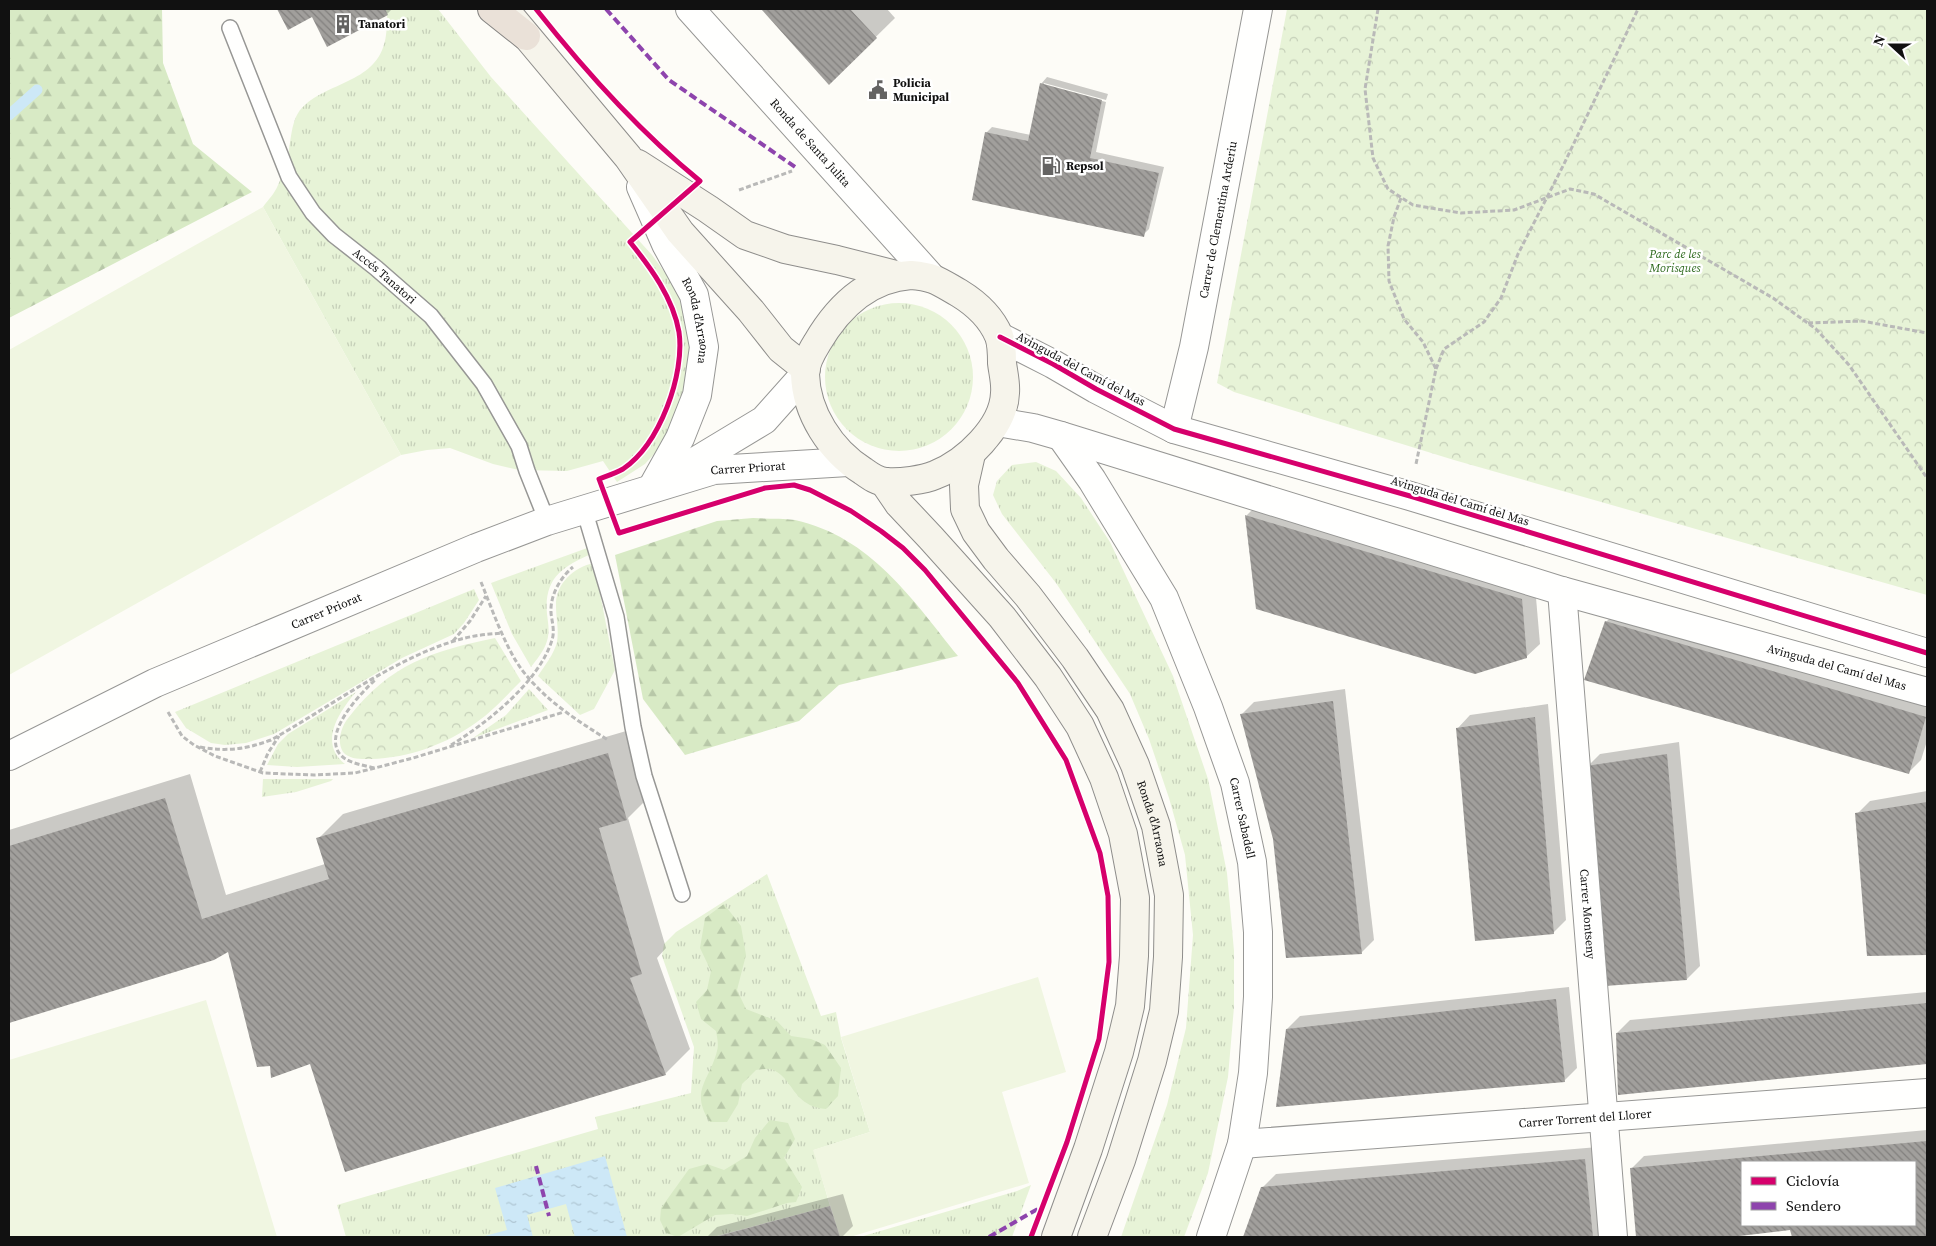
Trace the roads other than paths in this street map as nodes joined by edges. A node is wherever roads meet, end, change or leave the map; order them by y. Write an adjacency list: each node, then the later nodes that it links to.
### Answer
1 (492, 9): 6 (highway)
2 (504, 9): 6 (street, Ronda d'Arraona)
3 (690, 9): 9 (street, Ronda de Santa Julita)
4 (1258, 9): 13 (street, Carrer de Clementina Arderiu)
5 (230, 28): 20 (lane, Accés Tanatori)
6 (526, 36): 7 (street, Ronda d'Arraona)
7 (628, 157): 8 (street, Ronda d'Arraona); 11 (street, Ronda d'Arraona); 18 (street, Ronda d'Arraona)
8 (900, 276): 9 (street); 11 (street)
9 (932, 277): 10 (street)
10 (1000, 337): 12 (street); 13 (street, Avinguda del Camí del Mas)
11 (806, 372): 16 (street); 18 (street, Carrer Priorat)
12 (997, 422): 14 (street, Avinguda del Camí del Mas); 15 (street)
13 (1174, 429): 22 (street, Avinguda del Camí del Mas)
14 (1061, 436): 21 (street, Avinguda del Camí del Mas); 28 (street, Carrer Sabadell)
15 (971, 454): 17 (street); 30 (street, Ronda d'Arraona)
16 (848, 462): 17 (street); 18 (street, Carrer Priorat)
17 (884, 482): 29 (street)
18 (652, 488): 19 (street, Carrer Priorat)
19 (584, 509): 20 (street, Carrer Priorat); 25 (lane)
20 (548, 521): 24 (street, Carrer Priorat)
21 (1562, 591): 23 (street, Avinguda del Camí del Mas); 27 (street, Carrer Montseny)
22 (1927, 653)
23 (1927, 692)
24 (9, 756)
25 (682, 894)
26 (1927, 1094): 27 (street, Carrer Torrent del Llorer)
27 (1604, 1118): 28 (street, Carrer Torrent del Llorer); 32 (street, Carrer Montseny)
28 (1242, 1144): 31 (street, Carrer Sabadell)
29 (1056, 1237)
30 (1092, 1237)
31 (1211, 1237)
32 (1613, 1237)

